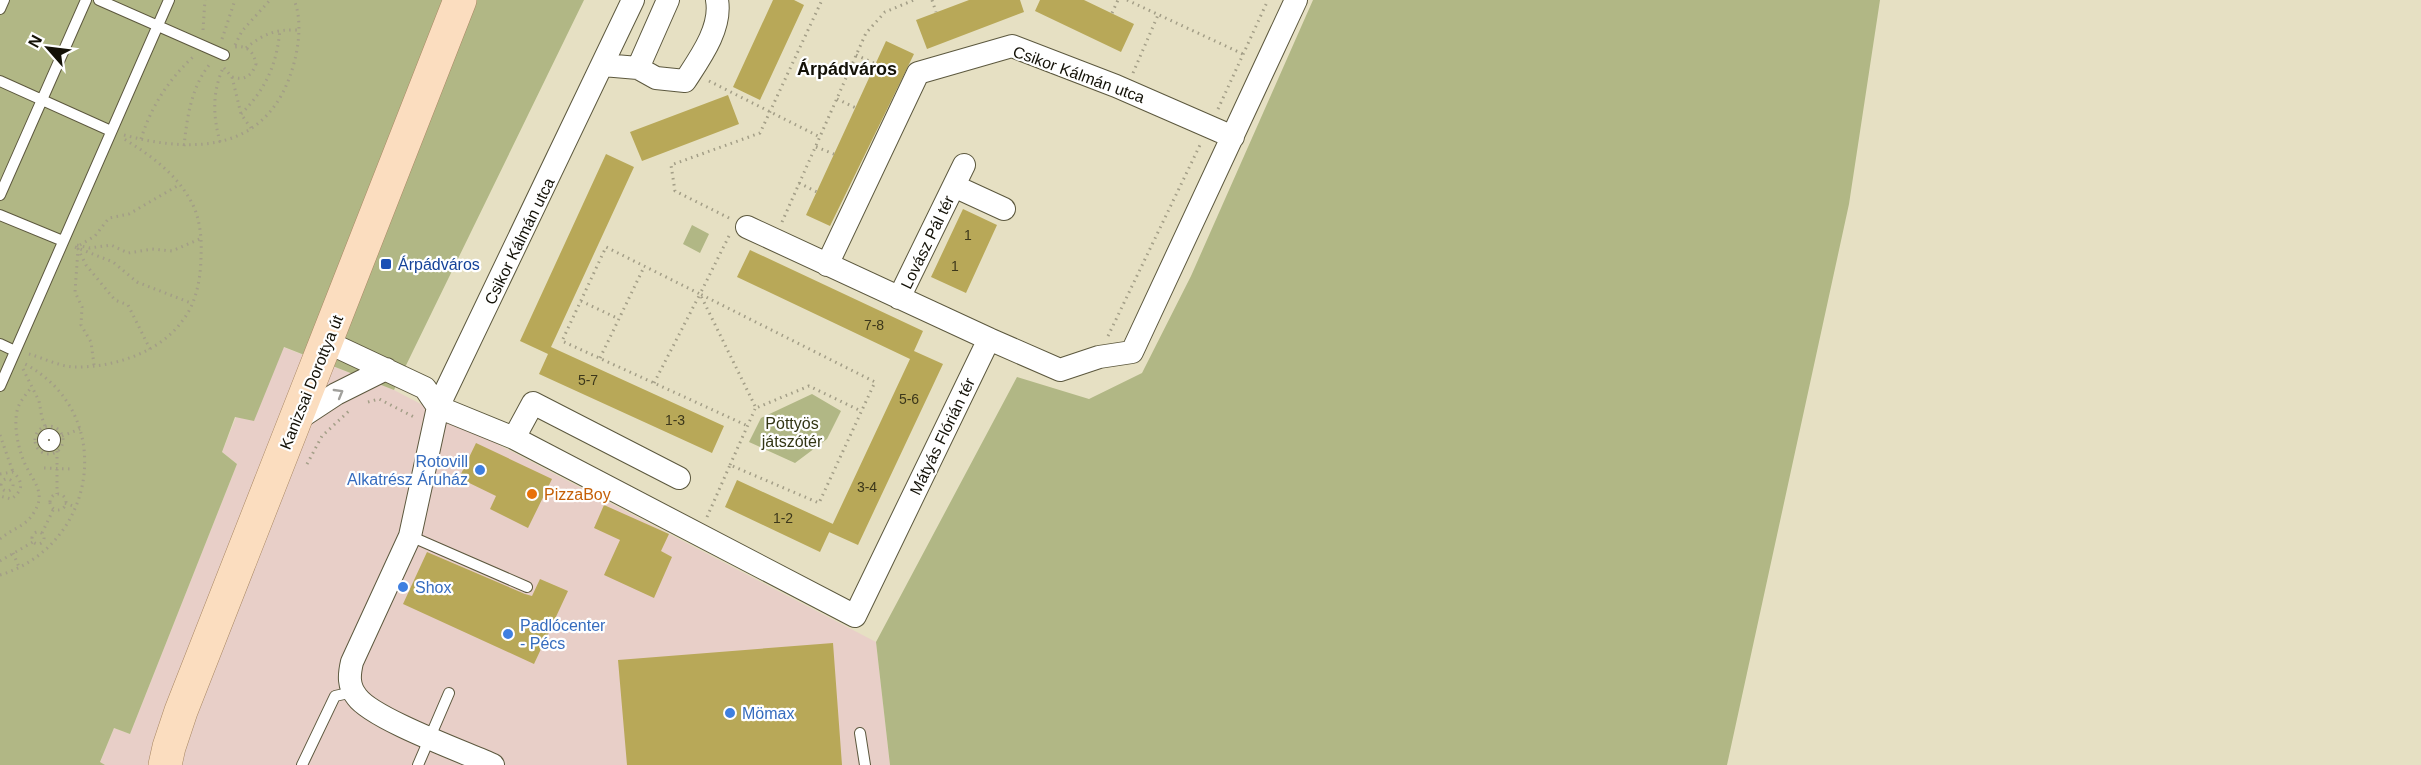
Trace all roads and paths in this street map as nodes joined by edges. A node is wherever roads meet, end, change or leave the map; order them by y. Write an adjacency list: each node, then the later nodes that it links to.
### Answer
1 (4, 0): 20 (lane)
2 (86, 0): 43 (lane)
3 (99, 0): 24 (lane)
4 (169, 0): 24 (lane)
5 (205, 0): 27 (path)
6 (235, 0): 30 (path)
7 (270, 0): 28 (path)
8 (294, 0): 26 (path)
9 (460, 0): 78 (main road, Kanizsai Dorottya út)
10 (633, 0): 35 (street, Csikor Kálmán utca)
11 (668, 0): 37 (street)
12 (717, 0): 38 (street)
13 (822, 0): 45 (path)
14 (914, 0): 32 (path)
15 (932, 0): 21 (path)
16 (1118, 0): 22 (path)
17 (1127, 0): 23 (path)
18 (1268, 0): 31 (path)
19 (1296, 0): 34 (street)
20 (0, 9)
21 (936, 12)
22 (1112, 13)
23 (1158, 15): 31 (path); 41 (path)
24 (158, 27): 27 (lane); 49 (lane)
25 (280, 29): 26 (path); 29 (path); 46 (path)
26 (298, 30): 48 (path)
27 (204, 47): 30 (lane); 52 (path)
28 (234, 47): 29 (path); 30 (path)
29 (246, 48): 39 (path)
30 (222, 54): 36 (path); 54 (path)
31 (1244, 54): 34 (path); 47 (path)
32 (856, 55): 33 (path); 42 (path)
33 (876, 64)
34 (1265, 64): 51 (street)
35 (603, 65): 37 (street); 93 (street, Csikor Kálmán utca)
36 (224, 68): 39 (path); 53 (path)
37 (638, 68): 38 (street)
38 (691, 72): 45 (path)
39 (232, 77): 46 (path)
40 (0, 81): 43 (lane)
41 (1125, 90): 47 (street, Csikor Kálmán utca); 70 (street, Csikor Kálmán utca)
42 (837, 99): 44 (path); 50 (path)
43 (42, 100): 49 (lane); 62 (lane)
44 (855, 108)
45 (770, 112): 50 (path); 65 (path)
46 (241, 114): 48 (path)
47 (1209, 126): 51 (street, Csikor Kálmán utca); 82 (path)
48 (251, 128): 53 (path)
49 (111, 131): 52 (path); 59 (path); 68 (lane)
50 (820, 137): 55 (path)
51 (1233, 137): 82 (street)
52 (141, 140): 54 (path)
53 (220, 142): 54 (path)
54 (184, 146)
55 (816, 146): 56 (path); 58 (path)
56 (834, 154)
57 (964, 165): 60 (street, Lovász Pál tér)
58 (799, 183): 61 (path); 66 (path)
59 (179, 185): 67 (path); 69 (path)
60 (954, 186): 63 (street, Lovász Pál tér); 73 (street, Lovász Pál tér)
61 (817, 192)
62 (0, 195)
63 (1004, 209)
64 (0, 215): 68 (lane)
65 (742, 224): 70 (street); 72 (path)
66 (780, 227)
67 (202, 238): 69 (path); 75 (path)
68 (63, 242): 69 (path); 80 (lane)
69 (79, 247): 75 (path); 81 (path); 84 (path)
70 (827, 265): 73 (street)
71 (644, 267): 72 (path); 74 (path); 76 (path)
72 (700, 294): 86 (path); 91 (path); 92 (path)
73 (899, 298): 77 (street)
74 (581, 301): 76 (path); 83 (path)
75 (191, 303): 81 (path)
76 (619, 319): 83 (path)
77 (989, 339): 82 (street); 118 (street, Mátyás Flórián tér)
78 (327, 342): 85 (street); 94 (main road, Kanizsai Dorottya út)
79 (0, 344): 80 (lane)
80 (16, 350): 84 (path); 87 (lane)
81 (150, 350): 84 (path)
82 (1099, 357)
83 (600, 358): 86 (path)
84 (94, 365)
85 (386, 369): 93 (street); 94 (street, one-way to 85)
86 (654, 383): 95 (path)
87 (0, 386)
88 (32, 386): 96 (path); 97 (path); 120 (path)
89 (364, 403): 93 (path)
90 (356, 405): 102 (path)
91 (756, 408): 92 (path); 95 (path)
92 (861, 411): 103 (path)
93 (436, 417): 100 (street); 119 (street, Csikor Kálmán utca)
94 (295, 421): 131 (main road, Kanizsai Dorottya út)
95 (748, 426): 103 (path)
96 (80, 429): 99 (path); 115 (path)
97 (47, 430): 99 (path); 101 (path)
98 (0, 435): 107 (path)
99 (62, 436): 101 (path)
100 (514, 438): 109 (street); 118 (street)
101 (57, 451): 105 (path)
102 (306, 465)
103 (730, 465): 118 (path)
104 (44, 468): 105 (path)
105 (57, 468): 106 (path); 111 (path)
106 (72, 469)
107 (13, 472): 108 (path); 112 (path)
108 (0, 474)
109 (679, 478)
110 (13, 483): 110 (path)
111 (57, 494): 114 (path); 116 (path)
112 (1, 497): 113 (path)
113 (0, 503)
114 (65, 503): 115 (path); 116 (path)
115 (76, 507): 124 (path)
116 (54, 508): 117 (path)
117 (42, 533): 121 (path); 121 (path)
118 (699, 535)
119 (410, 536): 126 (lane); 127 (street, Csikor Kálmán utca)
120 (0, 539)
121 (33, 542): 122 (path)
122 (13, 553): 123 (path); 124 (path)
123 (0, 561)
124 (19, 567): 125 (path)
125 (0, 575)
126 (527, 587)
127 (353, 692): 130 (street); 132 (lane)
128 (449, 693): 130 (lane)
129 (860, 733): 135 (lane)
130 (430, 737): 133 (lane); 134 (street)
131 (165, 765)
132 (302, 765)
133 (418, 765)
134 (493, 765)
135 (865, 765)

